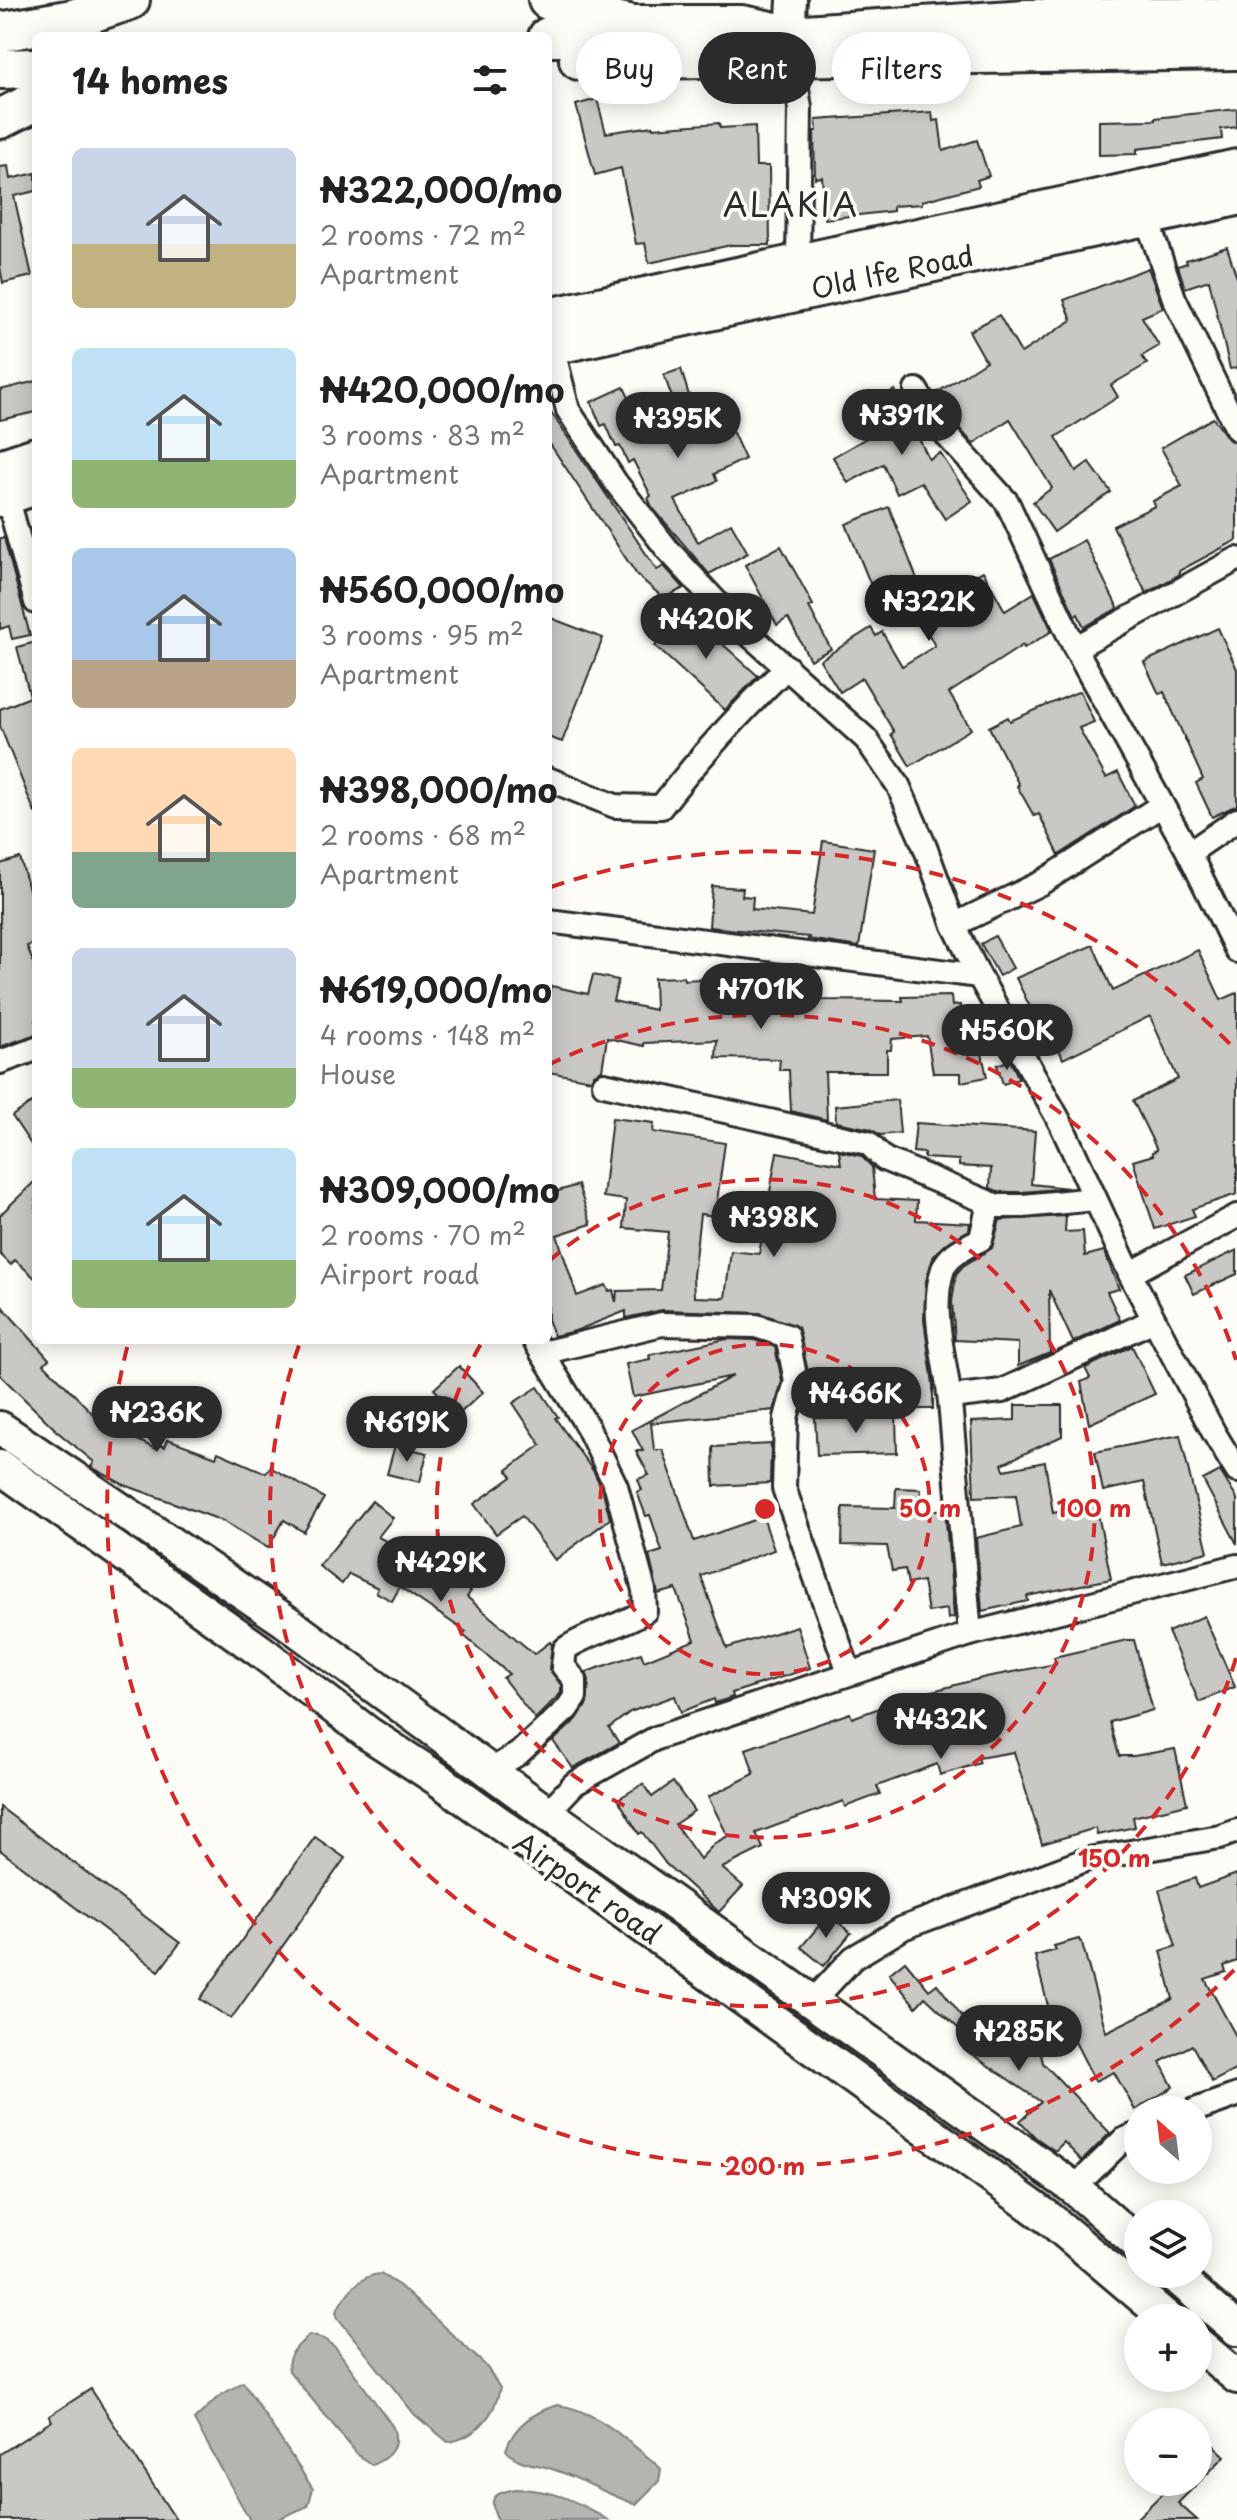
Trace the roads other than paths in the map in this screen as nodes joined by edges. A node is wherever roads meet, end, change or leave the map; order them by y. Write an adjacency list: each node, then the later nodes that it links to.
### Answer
1 (130, 0): 7 (highway)
2 (548, 0): 5 (highway)
3 (1027, 9): 4 (highway); 6 (highway)
4 (1237, 17)
5 (635, 25): 6 (highway); 8 (highway)
6 (791, 31): 10 (highway); 11 (highway); 20 (street)
7 (0, 35): 9 (highway)
8 (552, 37)
9 (32, 38)
10 (1237, 50)
11 (552, 60)
12 (32, 68): 13 (highway)
13 (0, 69)
14 (32, 103): 15 (highway)
15 (0, 119)
16 (1237, 168): 19 (main road, Old Ife Road)
17 (1237, 197): 18 (main road, Old Ife Road)
18 (1146, 216): 19 (main road, Old Ife Road); 25 (street)
19 (876, 261): 20 (main road, Old Ife Road); 22 (main road, Old Ife Road)
20 (798, 262): 21 (main road, Old Ife Road)
21 (552, 336)
22 (552, 336)
23 (552, 349): 31 (street)
24 (916, 390): 30 (street)
25 (1237, 429)
26 (32, 461): 27 (main road)
27 (11, 487): 29 (street)
28 (1237, 559): 30 (street)
29 (32, 584)
30 (1075, 648): 33 (street)
31 (787, 667): 32 (street); 37 (street)
32 (552, 781)
33 (1162, 805): 35 (street); 37 (street)
34 (1237, 820): 35 (street)
35 (1189, 853): 38 (street)
36 (552, 922): 39 (street)
37 (954, 925): 39 (street)
38 (1237, 951)
39 (979, 976): 43 (street)
40 (32, 1050): 41 (street)
41 (0, 1062)
42 (604, 1084): 44 (street)
43 (1095, 1199): 44 (street); 46 (street)
44 (989, 1203): 50 (street)
45 (1237, 1216): 46 (street)
46 (1130, 1274): 47 (street)
47 (1154, 1320): 50 (street); 54 (street)
48 (552, 1344): 58 (street)
49 (538, 1346): 59 (street)
50 (950, 1397): 57 (street)
51 (0, 1411): 56 (street)
52 (0, 1428): 56 (main road, Airport road)
53 (0, 1467): 69 (main road, Airport road)
54 (1237, 1471)
55 (1237, 1566): 57 (street)
56 (284, 1620): 59 (main road, Airport road)
57 (970, 1634): 58 (street)
58 (849, 1672): 60 (street)
59 (489, 1771): 60 (main road, Airport road)
60 (547, 1813): 62 (main road, Airport road)
61 (1237, 1831): 62 (street)
62 (812, 2002): 66 (main road, Airport road)
63 (1237, 2095): 64 (street)
64 (1212, 2104)
65 (1124, 2140): 66 (street)
66 (1074, 2188): 67 (main road, Airport road)
67 (1124, 2232)
68 (1189, 2288): 70 (main road)
69 (1150, 2304)
70 (1237, 2329)
71 (1212, 2356): 72 (main road)
72 (1237, 2377)

